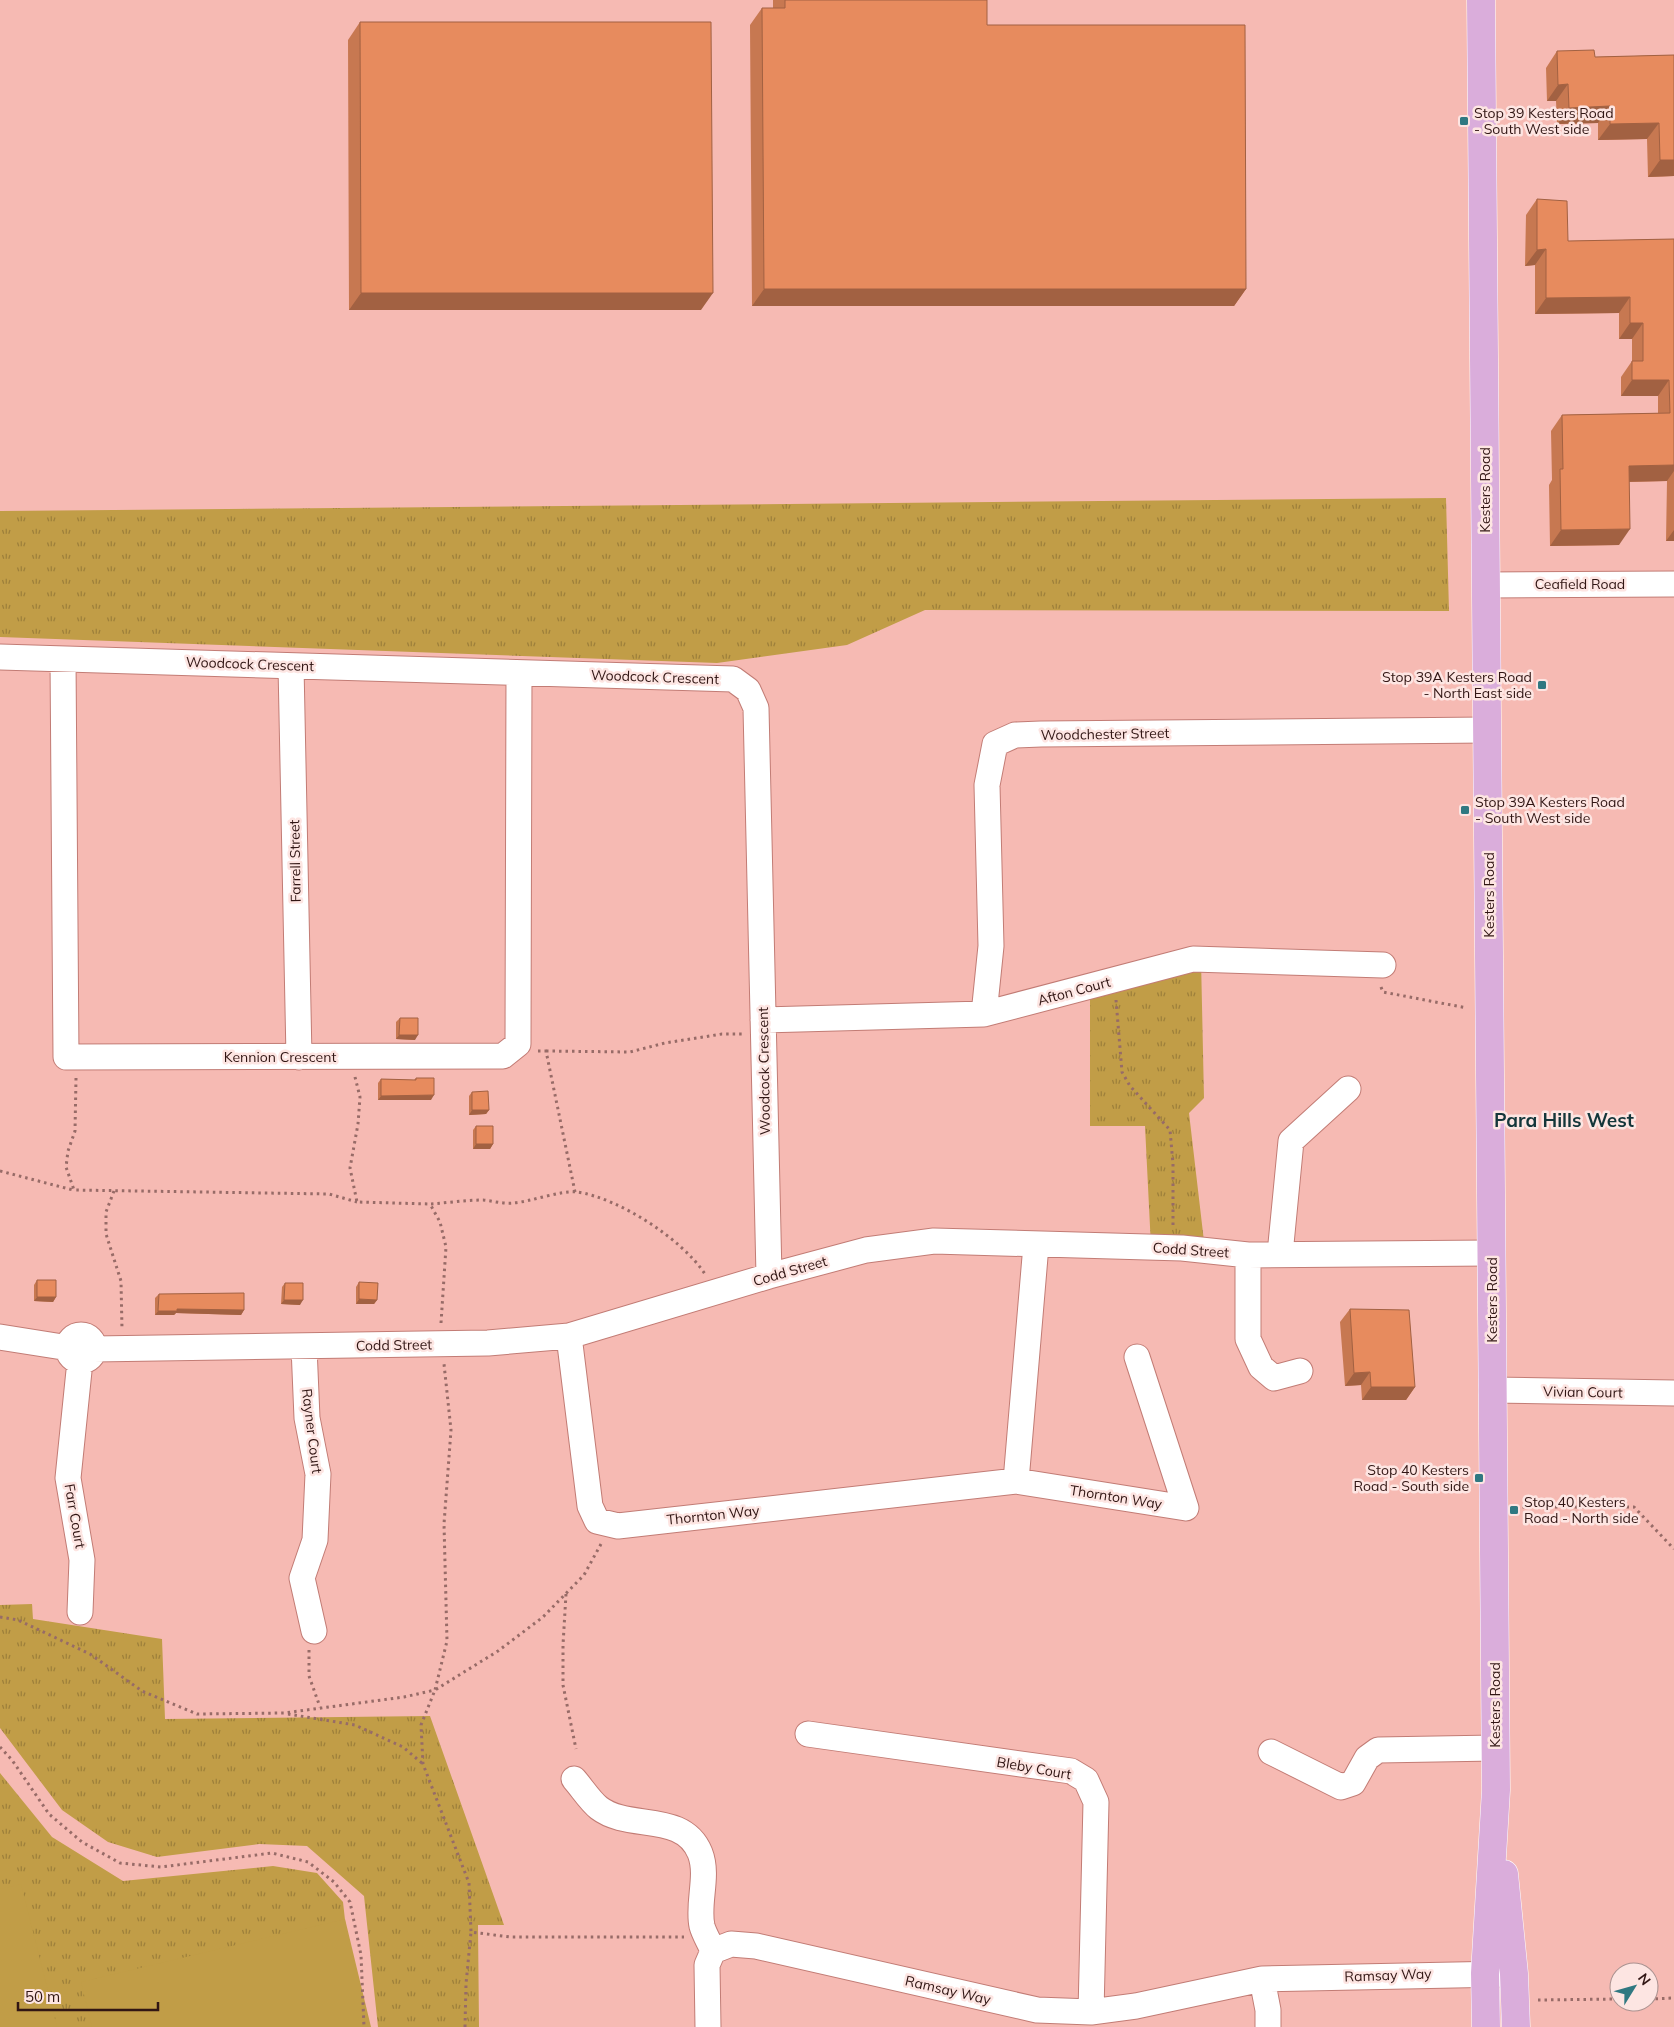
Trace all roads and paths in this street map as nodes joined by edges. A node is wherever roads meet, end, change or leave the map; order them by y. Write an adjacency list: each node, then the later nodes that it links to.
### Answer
1 (1481, 0): 3 (main road, Kesters Road)
2 (1674, 584): 3 (street, Ceafield Road)
3 (1486, 585): 8 (main road, Kesters Road)
4 (0, 657): 5 (street, Woodcock Crescent)
5 (64, 659): 6 (street, Woodcock Crescent); 16 (street, Kennion Crescent)
6 (291, 666): 7 (street, Woodcock Crescent); 16 (street, Farrell Street)
7 (519, 673): 13 (street, Woodcock Crescent); 16 (street, Kennion Crescent)
8 (1487, 730): 12 (street, Woodchester Street); 28 (main road, Kesters Road)
9 (1378, 965): 10 (street, Afton Court); 11 (path)
10 (1114, 980): 12 (street, Afton Court); 27 (path)
11 (1473, 1008)
12 (984, 1014): 13 (street, Afton Court)
13 (755, 1027): 15 (path); 31 (street, Woodcock Crescent)
14 (536, 1051): 15 (path)
15 (546, 1051): 23 (path)
16 (299, 1057)
17 (76, 1069): 21 (path)
18 (354, 1074): 24 (path)
19 (1348, 1089): 29 (street)
20 (0, 1170): 21 (path)
21 (74, 1190): 22 (path)
22 (114, 1191): 24 (path); 34 (path)
23 (575, 1192): 25 (path); 32 (path)
24 (358, 1202): 25 (path)
25 (430, 1204): 33 (path)
26 (1036, 1245): 27 (street, Codd Street); 31 (street, Codd Street); 43 (street)
27 (1174, 1248): 30 (street, Codd Street)
28 (1491, 1253): 29 (street, Codd Street); 41 (main road, Kesters Road)
29 (1280, 1254): 30 (street, Codd Street)
30 (1248, 1255): 40 (street)
31 (769, 1276): 35 (street, Codd Street)
32 (706, 1277)
33 (441, 1328)
34 (123, 1333)
35 (569, 1336): 37 (street, Codd Street); 43 (street, Thornton Way)
36 (0, 1337): 38 (street, Codd Street)
37 (304, 1347): 38 (street, Codd Street); 49 (street, Rayner Court)
38 (81, 1352): 48 (street, Farr Court)
39 (1137, 1357): 43 (street, Thornton Way)
40 (1300, 1371)
41 (1492, 1390): 42 (street, Vivian Court); 44 (main road, Kesters Road)
42 (1674, 1393)
43 (1016, 1481)
44 (1493, 1508): 46 (path); 54 (main road, Kesters Road)
45 (601, 1543): 47 (path)
46 (1674, 1549)
47 (566, 1594): 55 (path); 57 (path)
48 (80, 1612)
49 (311, 1639): 50 (path)
50 (320, 1707)
51 (284, 1713): 57 (path)
52 (808, 1734): 69 (street, Bleby Court)
53 (0, 1747): 70 (path)
54 (1495, 1748): 56 (street); 59 (main road, Kesters Road)
55 (576, 1749)
56 (1271, 1752)
57 (423, 1764): 60 (path)
58 (574, 1779): 62 (street)
59 (1496, 1790): 63 (main road, Kesters Road); 65 (main road, Kesters Road)
60 (472, 1932): 61 (path); 71 (path)
61 (689, 1937)
62 (713, 1951): 69 (street, Ramsay Way); 72 (street)
63 (1485, 1973): 64 (street, Ramsay Way); 65 (street, Ramsay Way); 74 (main road, Kesters Road)
64 (1262, 1979): 69 (street, Ramsay Way); 73 (street)
65 (1514, 1987): 66 (path); 75 (main road, Kesters Road)
66 (1609, 1998)
67 (1674, 1998): 68 (path)
68 (1659, 1999)
69 (1091, 2012)
70 (364, 2027)
71 (465, 2027)
72 (708, 2027)
73 (1268, 2027)
74 (1486, 2027)
75 (1516, 2027)

